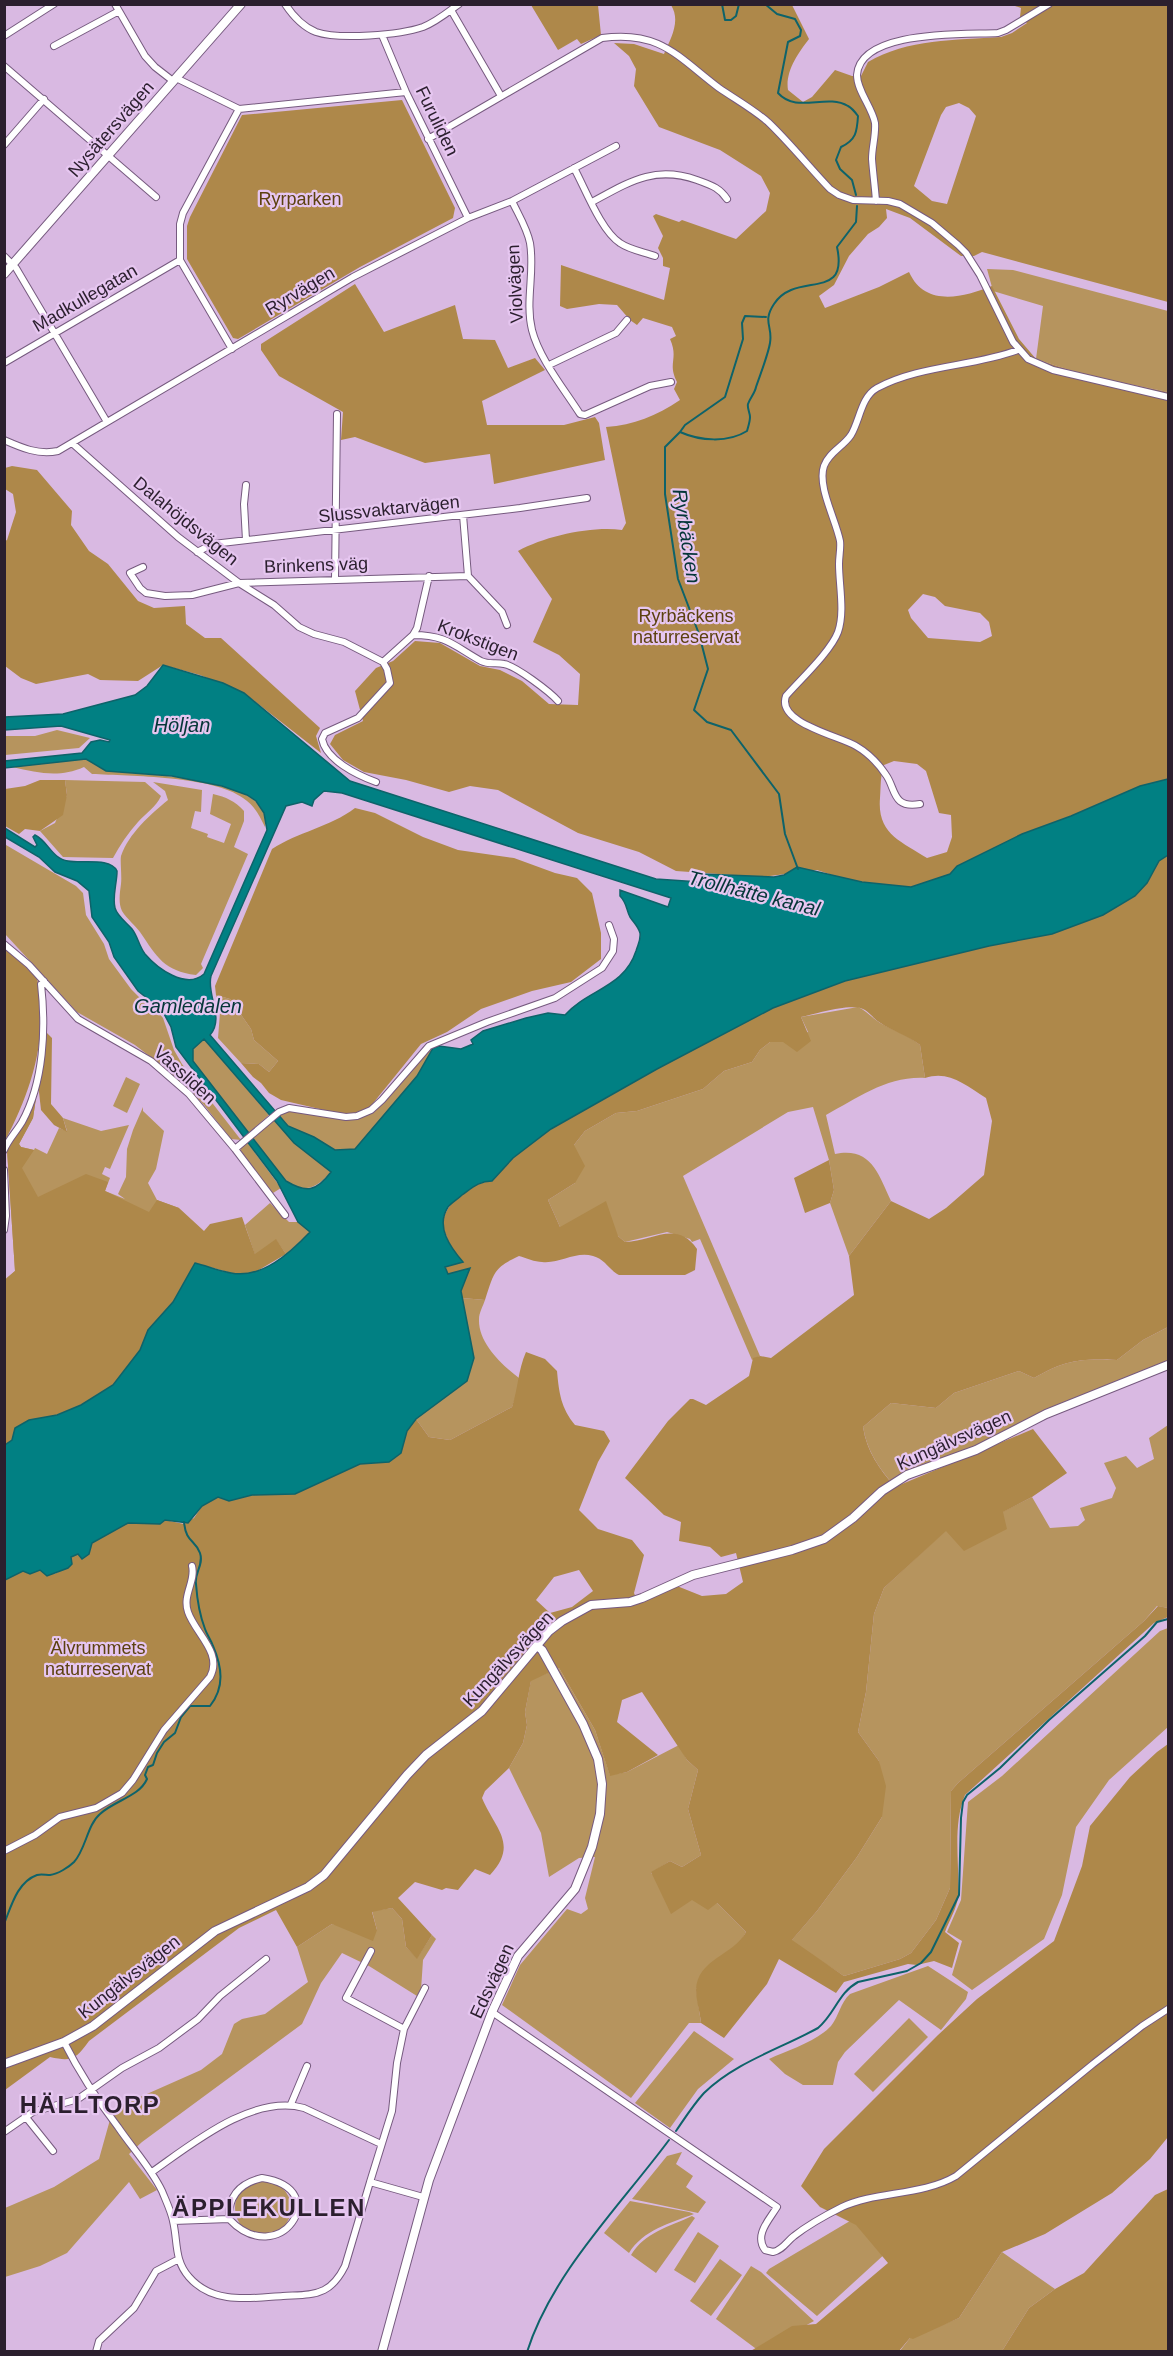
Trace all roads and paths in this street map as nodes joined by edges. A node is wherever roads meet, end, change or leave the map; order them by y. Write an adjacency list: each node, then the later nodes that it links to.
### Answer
1 (54, 4): 10 (street)
2 (115, 4): 8 (street)
3 (241, 4): 13 (street, Nysätersvägen)
4 (285, 4): 9 (street)
5 (459, 4): 7 (street)
6 (1049, 4): 26 (street)
7 (451, 10): 9 (street); 15 (street)
8 (119, 11): 11 (street); 13 (street)
9 (382, 35): 14 (street, Furuliden)
10 (4, 36)
11 (54, 46)
12 (4, 66): 16 (street)
13 (174, 80): 17 (street); 21 (street, Nysätersvägen)
14 (406, 92): 17 (street); 18 (street, Furuliden)
15 (501, 96): 18 (street); 26 (street)
16 (44, 99): 19 (street); 21 (street)
17 (239, 109): 31 (street)
18 (428, 139): 28 (street, Furuliden)
19 (4, 145)
20 (616, 146): 22 (street, Ryrvägen)
21 (107, 155): 23 (street); 32 (street, Nysätersvägen)
22 (574, 168): 25 (street, Ryrvägen); 27 (street)
23 (156, 197)
24 (727, 199): 27 (street)
25 (512, 201): 28 (street, Ryrvägen); 39 (street, Violvägen)
26 (876, 201): 37 (street)
27 (592, 202): 30 (street)
28 (468, 218): 36 (street, Ryrvägen)
29 (4, 256): 32 (street)
30 (655, 256)
31 (180, 260): 35 (street, Madkullegatan); 36 (street)
32 (13, 264): 33 (street, Nysätersvägen); 35 (street)
33 (4, 274)
34 (627, 320): 39 (street)
35 (54, 333): 38 (street, Madkullegatan); 43 (street)
36 (232, 349): 43 (street, Ryrvägen)
37 (1018, 350): 41 (street); 62 (street)
38 (4, 363)
39 (549, 365): 40 (street, Violvägen)
40 (671, 382)
41 (1168, 397)
42 (337, 414): 49 (street)
43 (107, 422): 45 (street, Ryrvägen)
44 (5, 443): 45 (street, Ryrvägen)
45 (72, 443): 51 (street, Dalahöjdsvägen)
46 (246, 485): 50 (street)
47 (587, 498): 48 (street, Slussvaktarvägen)
48 (463, 515): 49 (street, Slussvaktarvägen); 54 (street)
49 (335, 530): 50 (street, Slussvaktarvägen); 55 (street)
50 (246, 540): 51 (street, Slussvaktarvägen)
51 (197, 552): 56 (street, Dalahöjdsvägen)
52 (143, 567): 56 (street, Brinkens väg)
53 (429, 576): 54 (street, Brinkens väg); 55 (street, Brinkens väg); 58 (street, Krokstigen)
54 (468, 576): 57 (street)
55 (335, 579): 56 (street, Brinkens väg)
56 (239, 583): 59 (street, Dalahöjdsvägen)
57 (507, 625)
58 (413, 635): 59 (street, Krokstigen); 60 (street, Krokstigen)
59 (383, 662): 61 (street)
60 (558, 701)
61 (376, 783)
62 (920, 804)
63 (609, 925): 66 (street)
64 (4, 944): 65 (street, Vassliden)
65 (44, 981): 66 (street, Vassliden); 67 (street)
66 (235, 1149): 69 (street, Vassliden)
67 (4, 1150)
68 (4, 1170): 70 (street)
69 (285, 1215)
70 (4, 1230)
71 (1168, 1365): 73 (street, Kungälvsvägen)
72 (192, 1566): 74 (street)
73 (537, 1646): 79 (street, Edsvägen); 81 (street, Kungälvsvägen)
74 (4, 1851)
75 (371, 1951): 80 (street)
76 (266, 1959): 84 (street)
77 (425, 1988): 80 (street)
78 (1168, 2009): 79 (street)
79 (492, 2012): 92 (street, Edsvägen)
80 (404, 2029): 88 (street)
81 (64, 2042): 82 (street, Kungälvsvägen); 84 (street)
82 (4, 2064)
83 (307, 2066): 85 (street)
84 (93, 2089): 86 (street); 90 (street)
85 (291, 2104): 88 (street); 90 (street)
86 (25, 2116): 87 (street); 89 (street)
87 (4, 2132)
88 (381, 2144): 91 (street)
89 (53, 2151)
90 (152, 2172): 94 (street)
91 (370, 2182): 92 (street); 95 (street)
92 (423, 2197): 97 (street, Edsvägen)
93 (229, 2219): 93 (street); 94 (street)
94 (173, 2221): 95 (street)
95 (177, 2260): 96 (street)
96 (96, 2352)
97 (382, 2352)

